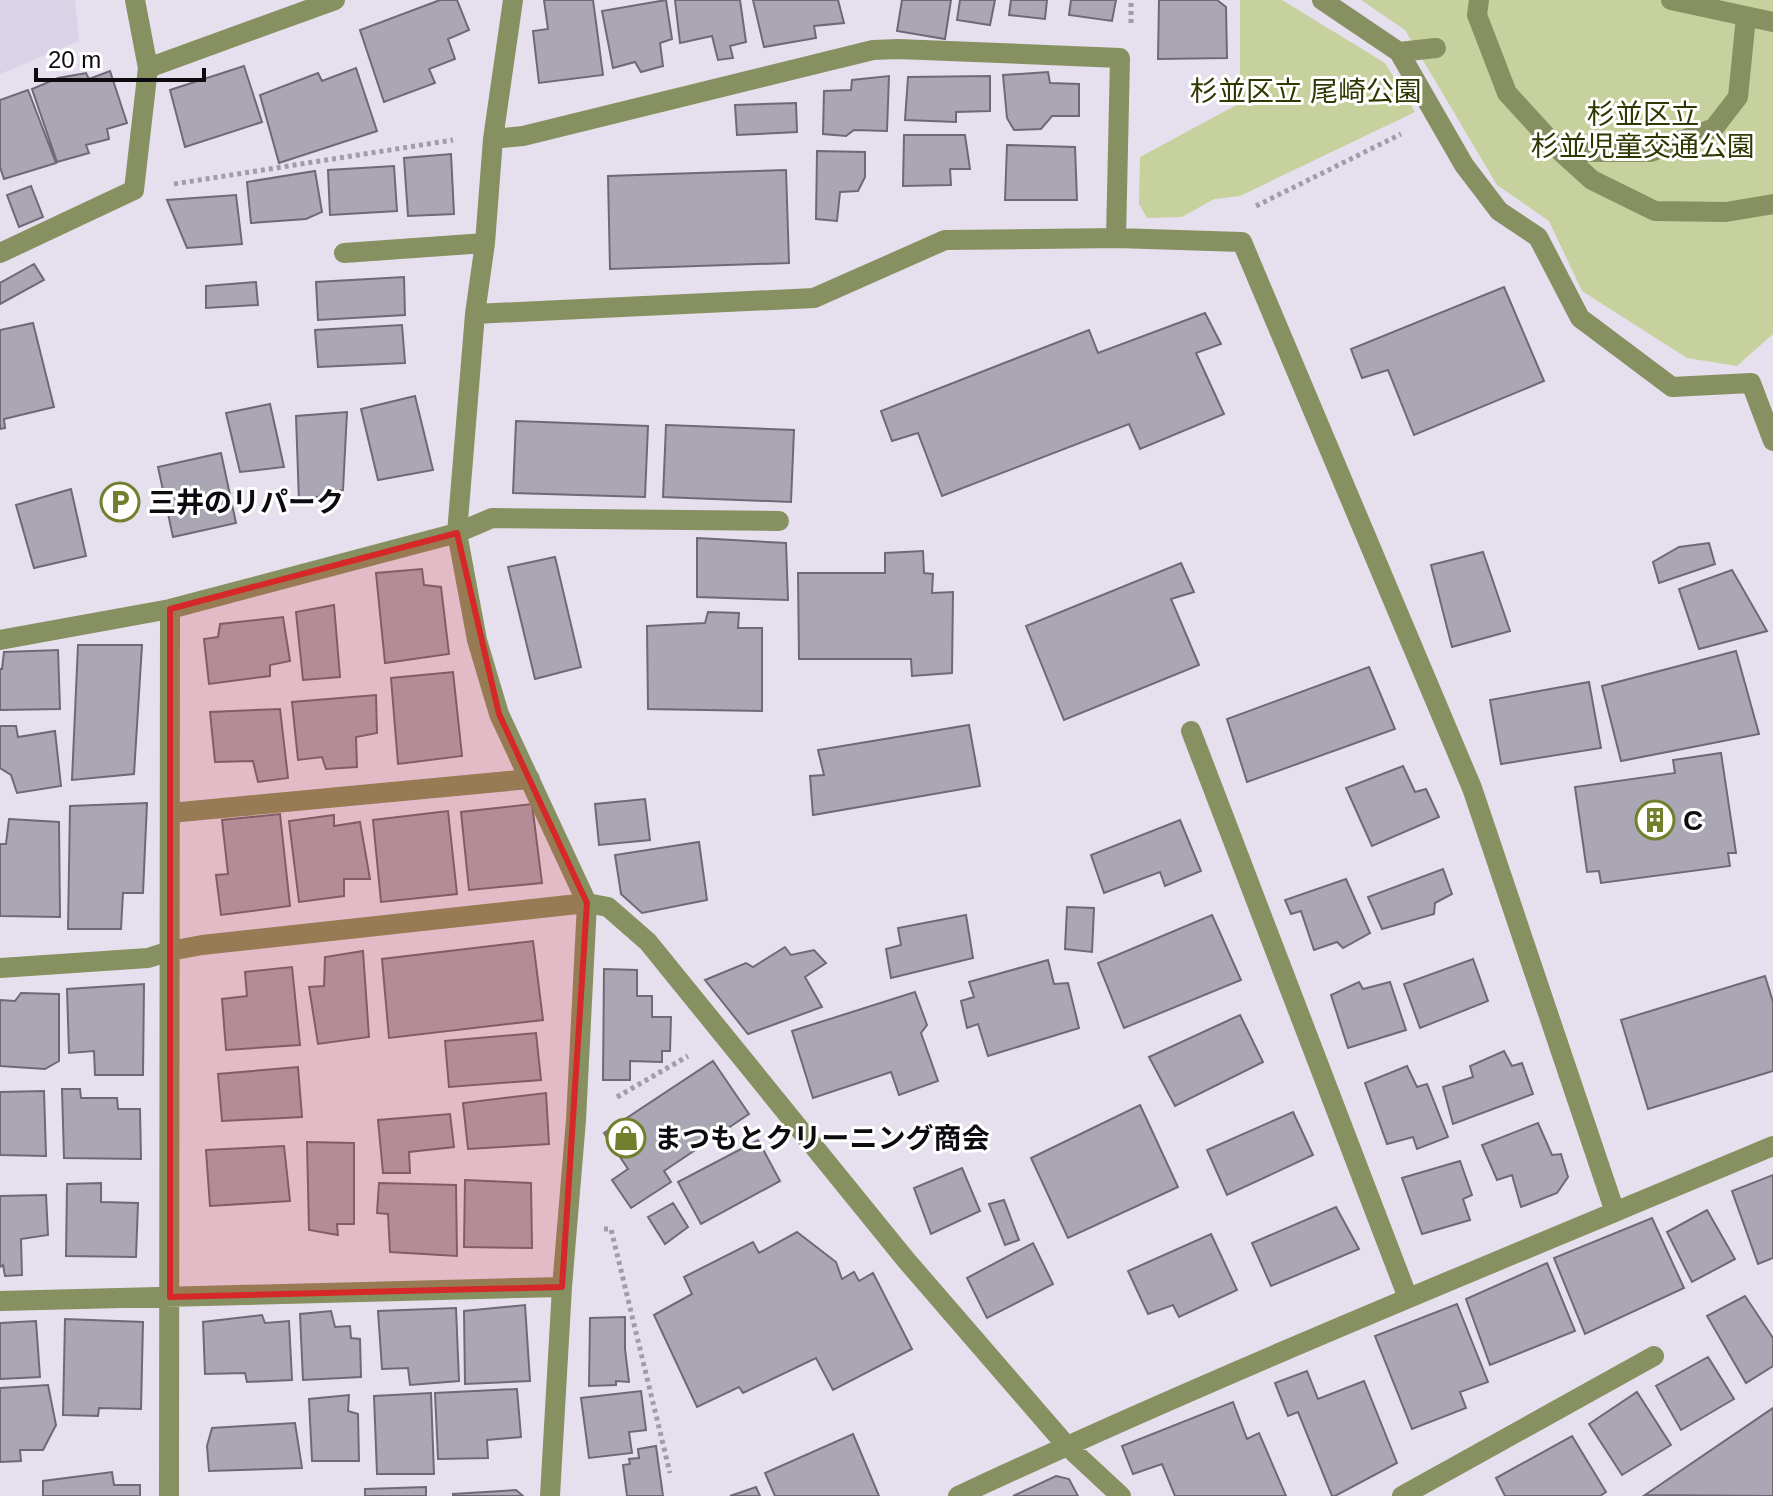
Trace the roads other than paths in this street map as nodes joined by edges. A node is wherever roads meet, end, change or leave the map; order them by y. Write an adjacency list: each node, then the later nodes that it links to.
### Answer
1 (135, 0): 11 (street)
2 (335, 0): 11 (street)
3 (513, 0): 12 (street)
4 (1322, 0): 10 (street)
5 (1479, 0): 13 (street)
6 (1671, 0): 7 (street)
7 (1746, 17): 8 (street); 13 (street)
8 (1773, 22)
9 (1436, 48): 10 (street)
10 (1399, 52): 20 (street)
11 (148, 68): 17 (street)
12 (493, 139): 15 (street); 16 (street)
13 (1561, 152): 14 (street)
14 (1773, 204)
15 (1116, 238): 19 (street); 32 (street)
16 (485, 243): 18 (street); 19 (street)
17 (0, 253)
18 (344, 253)
19 (475, 314): 22 (street)
20 (1773, 441)
21 (779, 521): 22 (street)
22 (457, 533): 23 (street); 26 (street)
23 (170, 609): 24 (street); 27 (street)
24 (0, 640)
25 (1191, 731): 35 (street)
26 (530, 779): 27 (street); 28 (street)
27 (170, 813): 29 (street)
28 (587, 903): 29 (street); 33 (street); 38 (street)
29 (170, 951): 30 (street); 34 (street)
30 (0, 968)
31 (1773, 1146): 32 (street)
32 (1615, 1212): 35 (street)
33 (562, 1287): 34 (street); 40 (street)
34 (170, 1297): 36 (street); 39 (street)
35 (1408, 1298): 38 (street)
36 (0, 1301)
37 (1654, 1356): 43 (street)
38 (1066, 1445): 41 (street); 42 (street)
39 (169, 1496)
40 (550, 1496)
41 (958, 1496)
42 (1121, 1496)
43 (1402, 1496)

